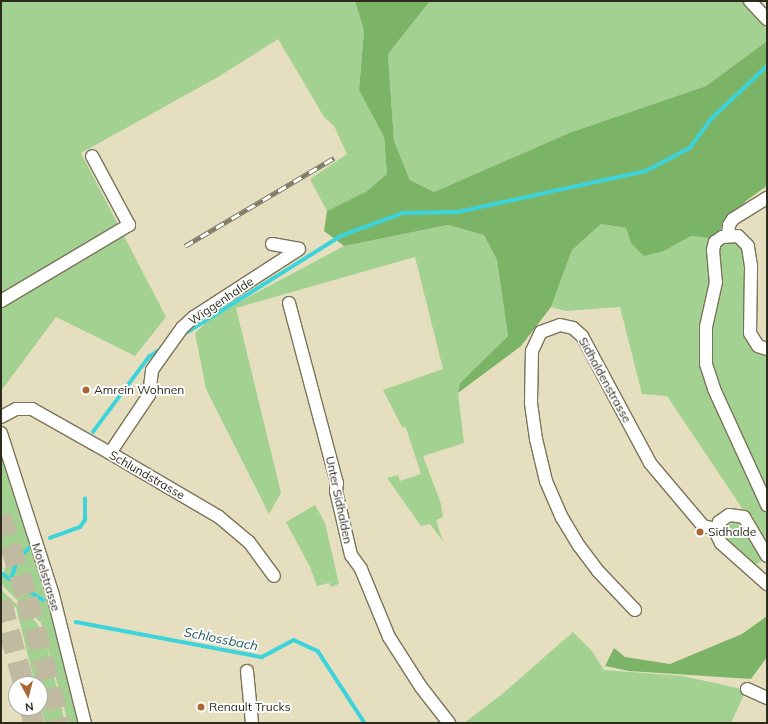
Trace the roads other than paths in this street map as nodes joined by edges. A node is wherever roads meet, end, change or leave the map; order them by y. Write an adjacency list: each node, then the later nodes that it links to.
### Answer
1 (750, 1): 2 (street)
2 (767, 19)
3 (92, 156): 7 (street)
4 (767, 198): 5 (street)
5 (728, 235): 9 (street); 13 (street)
6 (272, 244): 12 (street, Wiggenhalde)
7 (1, 300)
8 (289, 303): 24 (street, Unter Sidhalden)
9 (767, 349)
10 (1, 416): 12 (street, Schlundstrasse)
11 (1, 433): 22 (street, Motelstrasse)
12 (110, 453): 16 (street, Schlundstrasse)
13 (767, 505)
14 (716, 529): 15 (street); 17 (street); 18 (street, Sidhaldenstrasse)
15 (767, 556)
16 (274, 576)
17 (767, 584)
18 (635, 610)
19 (248, 671): 23 (street)
20 (747, 689): 21 (street)
21 (767, 698)
22 (85, 723)
23 (252, 723)
24 (449, 723)

